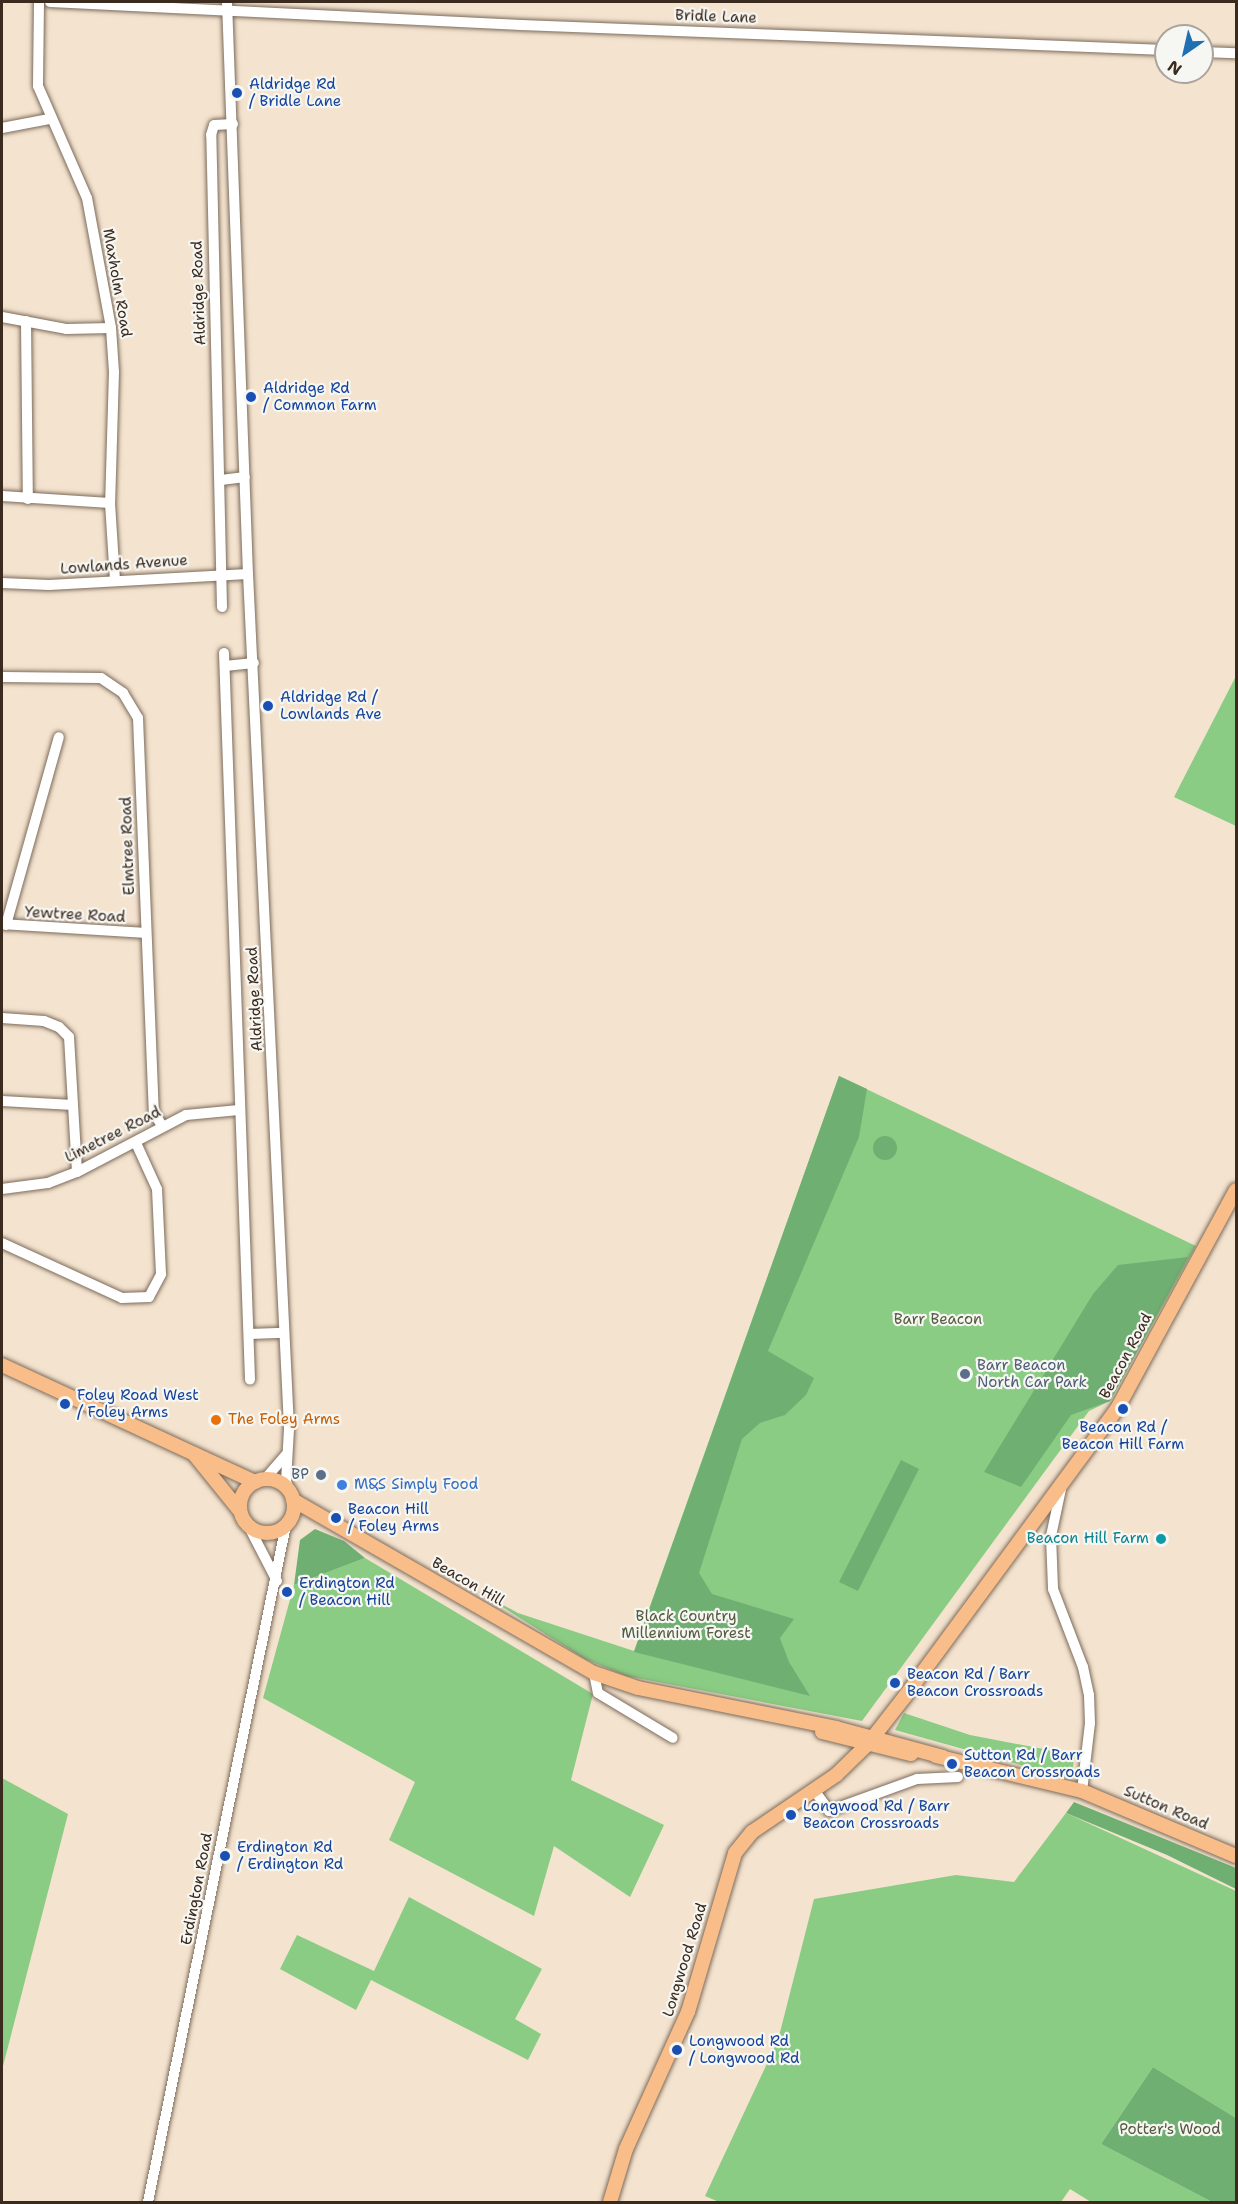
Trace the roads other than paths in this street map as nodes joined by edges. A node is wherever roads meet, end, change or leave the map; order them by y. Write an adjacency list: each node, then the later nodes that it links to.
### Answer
1 (39, 2): 8 (street, Maxholm Road)
2 (50, 2): 3 (street, Bridle Lane)
3 (134, 3): 4 (street, Bridle Lane)
4 (227, 5): 5 (street, Bridle Lane); 9 (street, Aldridge Road)
5 (1154, 50)
6 (1214, 52): 7 (street)
7 (1236, 53)
8 (49, 119): 10 (street); 13 (street, Maxholm Road)
9 (233, 124): 14 (street, Aldridge Road); 15 (street, Aldridge Road)
10 (2, 128)
11 (2, 317): 12 (street)
12 (26, 321): 13 (street); 17 (street)
13 (111, 328): 18 (street, Maxholm Road)
14 (245, 477): 15 (street); 19 (street, Aldridge Road)
15 (221, 480): 20 (street, Aldridge Road)
16 (2, 496): 17 (street)
17 (28, 499): 18 (street)
18 (110, 503): 21 (street, Maxholm Road)
19 (248, 574): 20 (street, Lowlands Avenue); 25 (street, Aldridge Road)
20 (221, 575): 21 (street, Lowlands Avenue); 23 (street, Aldridge Road)
21 (115, 581): 22 (street, Lowlands Avenue)
22 (2, 583)
23 (222, 607)
24 (224, 653): 26 (street, Aldridge Road)
25 (254, 663): 26 (street); 41 (street, Aldridge Road)
26 (225, 666): 34 (street, Aldridge Road)
27 (2, 677): 30 (street, Elmtree Road)
28 (59, 737): 29 (street)
29 (4, 925): 30 (street, Yewtree Road)
30 (146, 933): 35 (street, Elmtree Road)
31 (2, 1018): 33 (street)
32 (2, 1101): 33 (street)
33 (73, 1105): 37 (street)
34 (239, 1110): 35 (street, Limetree Road); 42 (street, Aldridge Road)
35 (162, 1126): 36 (street, Limetree Road)
36 (136, 1143): 37 (street, Limetree Road); 40 (street)
37 (77, 1172): 38 (street, Limetree Road)
38 (2, 1189)
39 (1236, 1190): 48 (main road, Beacon Road)
40 (2, 1243)
41 (284, 1333): 42 (street); 46 (street, Aldridge Road)
42 (249, 1334): 44 (street, Aldridge Road)
43 (2, 1365): 45 (main road)
44 (250, 1380)
45 (191, 1451): 47 (main road); 50 (main road)
46 (286, 1455): 47 (street); 49 (street, Aldridge Road)
47 (260, 1480): 49 (main road); 50 (main road)
48 (1061, 1488): 57 (main road, Beacon Road); 60 (street)
49 (291, 1497): 51 (main road, Beacon Hill); 52 (main road)
50 (240, 1511): 53 (main road)
51 (326, 1519): 52 (main road); 55 (main road, Beacon Hill)
52 (288, 1523): 53 (main road); 54 (street, Erdington Road)
53 (248, 1525): 54 (street)
54 (277, 1581): 62 (street, Erdington Road)
55 (594, 1673): 56 (street); 57 (main road, Beacon Hill)
56 (673, 1738)
57 (865, 1740): 59 (main road, Longwood Road); 60 (main road, Sutton Road)
58 (958, 1777): 59 (street)
59 (813, 1790): 63 (main road, Longwood Road)
60 (1082, 1791): 61 (main road, Sutton Road)
61 (1236, 1856)
62 (148, 2202)
63 (610, 2202)

